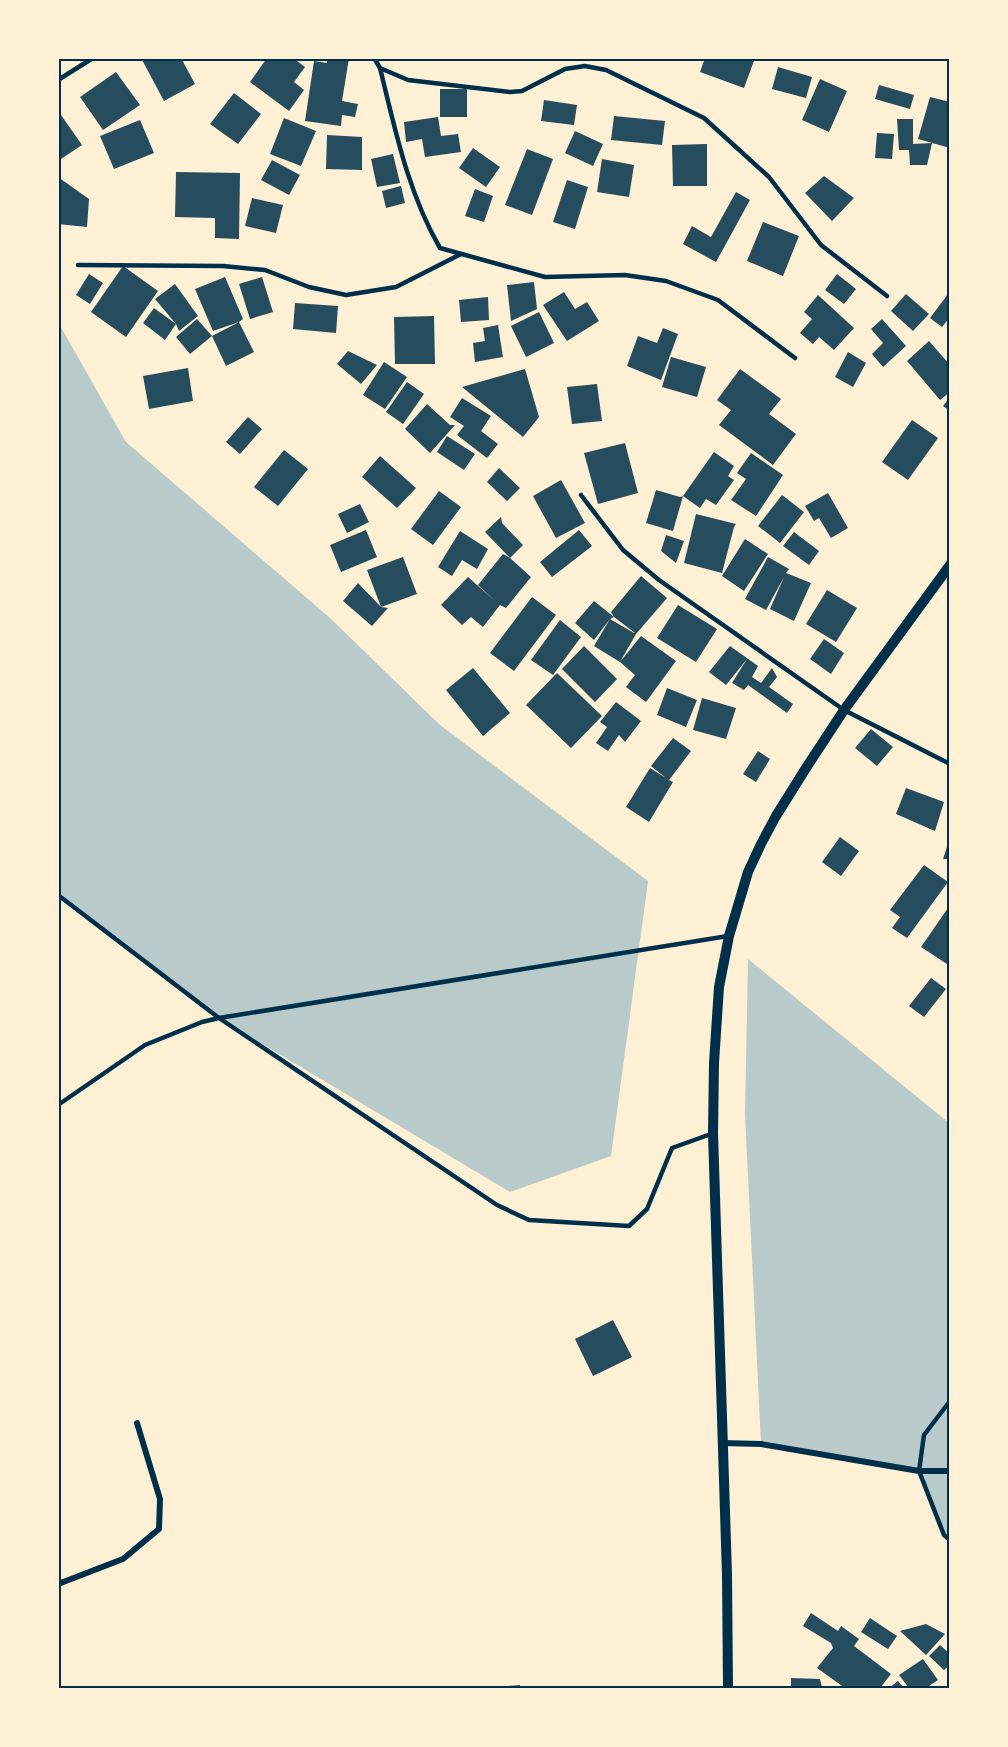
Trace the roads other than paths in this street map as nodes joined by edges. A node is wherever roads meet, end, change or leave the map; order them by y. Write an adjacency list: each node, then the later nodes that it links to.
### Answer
1 (93, 58): 4 (lane)
2 (374, 58): 3 (lane)
3 (380, 68): 5 (lane); 7 (lane)
4 (58, 80)
5 (461, 254): 6 (lane); 8 (lane)
6 (78, 265)
7 (887, 296)
8 (795, 358)
9 (581, 495): 11 (lane)
10 (950, 565): 11 (street)
11 (844, 710): 12 (lane); 14 (street)
12 (950, 764)
13 (58, 896): 15 (lane)
14 (729, 936): 15 (lane); 17 (street)
15 (219, 1018): 16 (lane); 17 (lane)
16 (58, 1105)
17 (713, 1133): 20 (street)
18 (950, 1401): 21 (lane)
19 (138, 1423): 24 (street)
20 (722, 1443): 21 (street); 25 (street)
21 (919, 1471): 22 (street); 23 (lane)
22 (950, 1471)
23 (950, 1540)
24 (58, 1584)
25 (728, 1689)

